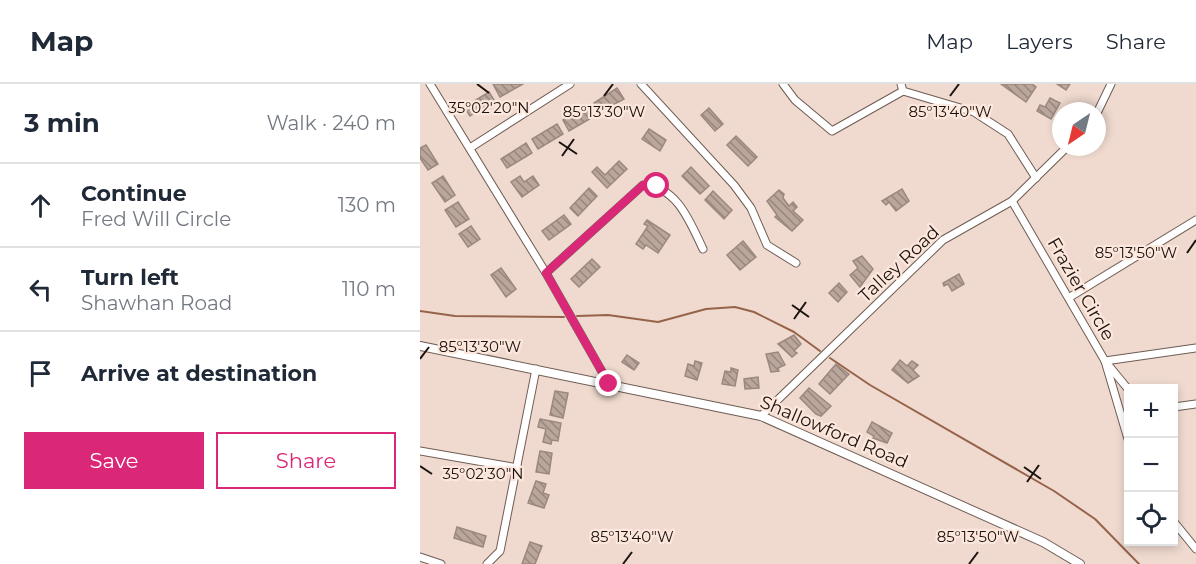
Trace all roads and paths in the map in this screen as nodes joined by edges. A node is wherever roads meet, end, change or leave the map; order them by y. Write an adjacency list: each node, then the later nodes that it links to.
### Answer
1 (430, 84): 8 (street)
2 (570, 84): 8 (street)
3 (641, 84): 14 (street)
4 (783, 84): 6 (street)
5 (1111, 84): 7 (street)
6 (902, 88): 10 (street)
7 (1102, 102)
8 (470, 148): 15 (street)
9 (1058, 156): 10 (street, Talley Road)
10 (1036, 178): 11 (street, Talley Road)
11 (1012, 201): 16 (street, Frazier Circle); 25 (street, Talley Road)
12 (1196, 220): 16 (street)
13 (703, 249): 15 (street)
14 (796, 263)
15 (546, 273): 21 (street)
16 (1070, 297): 19 (street, Frazier Circle)
17 (420, 346): 20 (street, Shallowford Road)
18 (1196, 348): 19 (street)
19 (1105, 361): 22 (street, Frazier Circle); 26 (street)
20 (536, 369): 21 (street, Shallowford Road); 28 (street)
21 (609, 384): 25 (street, Shallowford Road)
22 (1124, 384)
23 (1196, 404): 24 (street)
24 (1178, 406)
25 (761, 416): 34 (street, Shallowford Road)
26 (1128, 438)
27 (420, 451): 28 (street)
28 (518, 468): 33 (street)
29 (1178, 528): 30 (street)
30 (1196, 549)
31 (420, 557): 32 (street)
32 (441, 564)
33 (487, 564)
34 (1080, 564)

